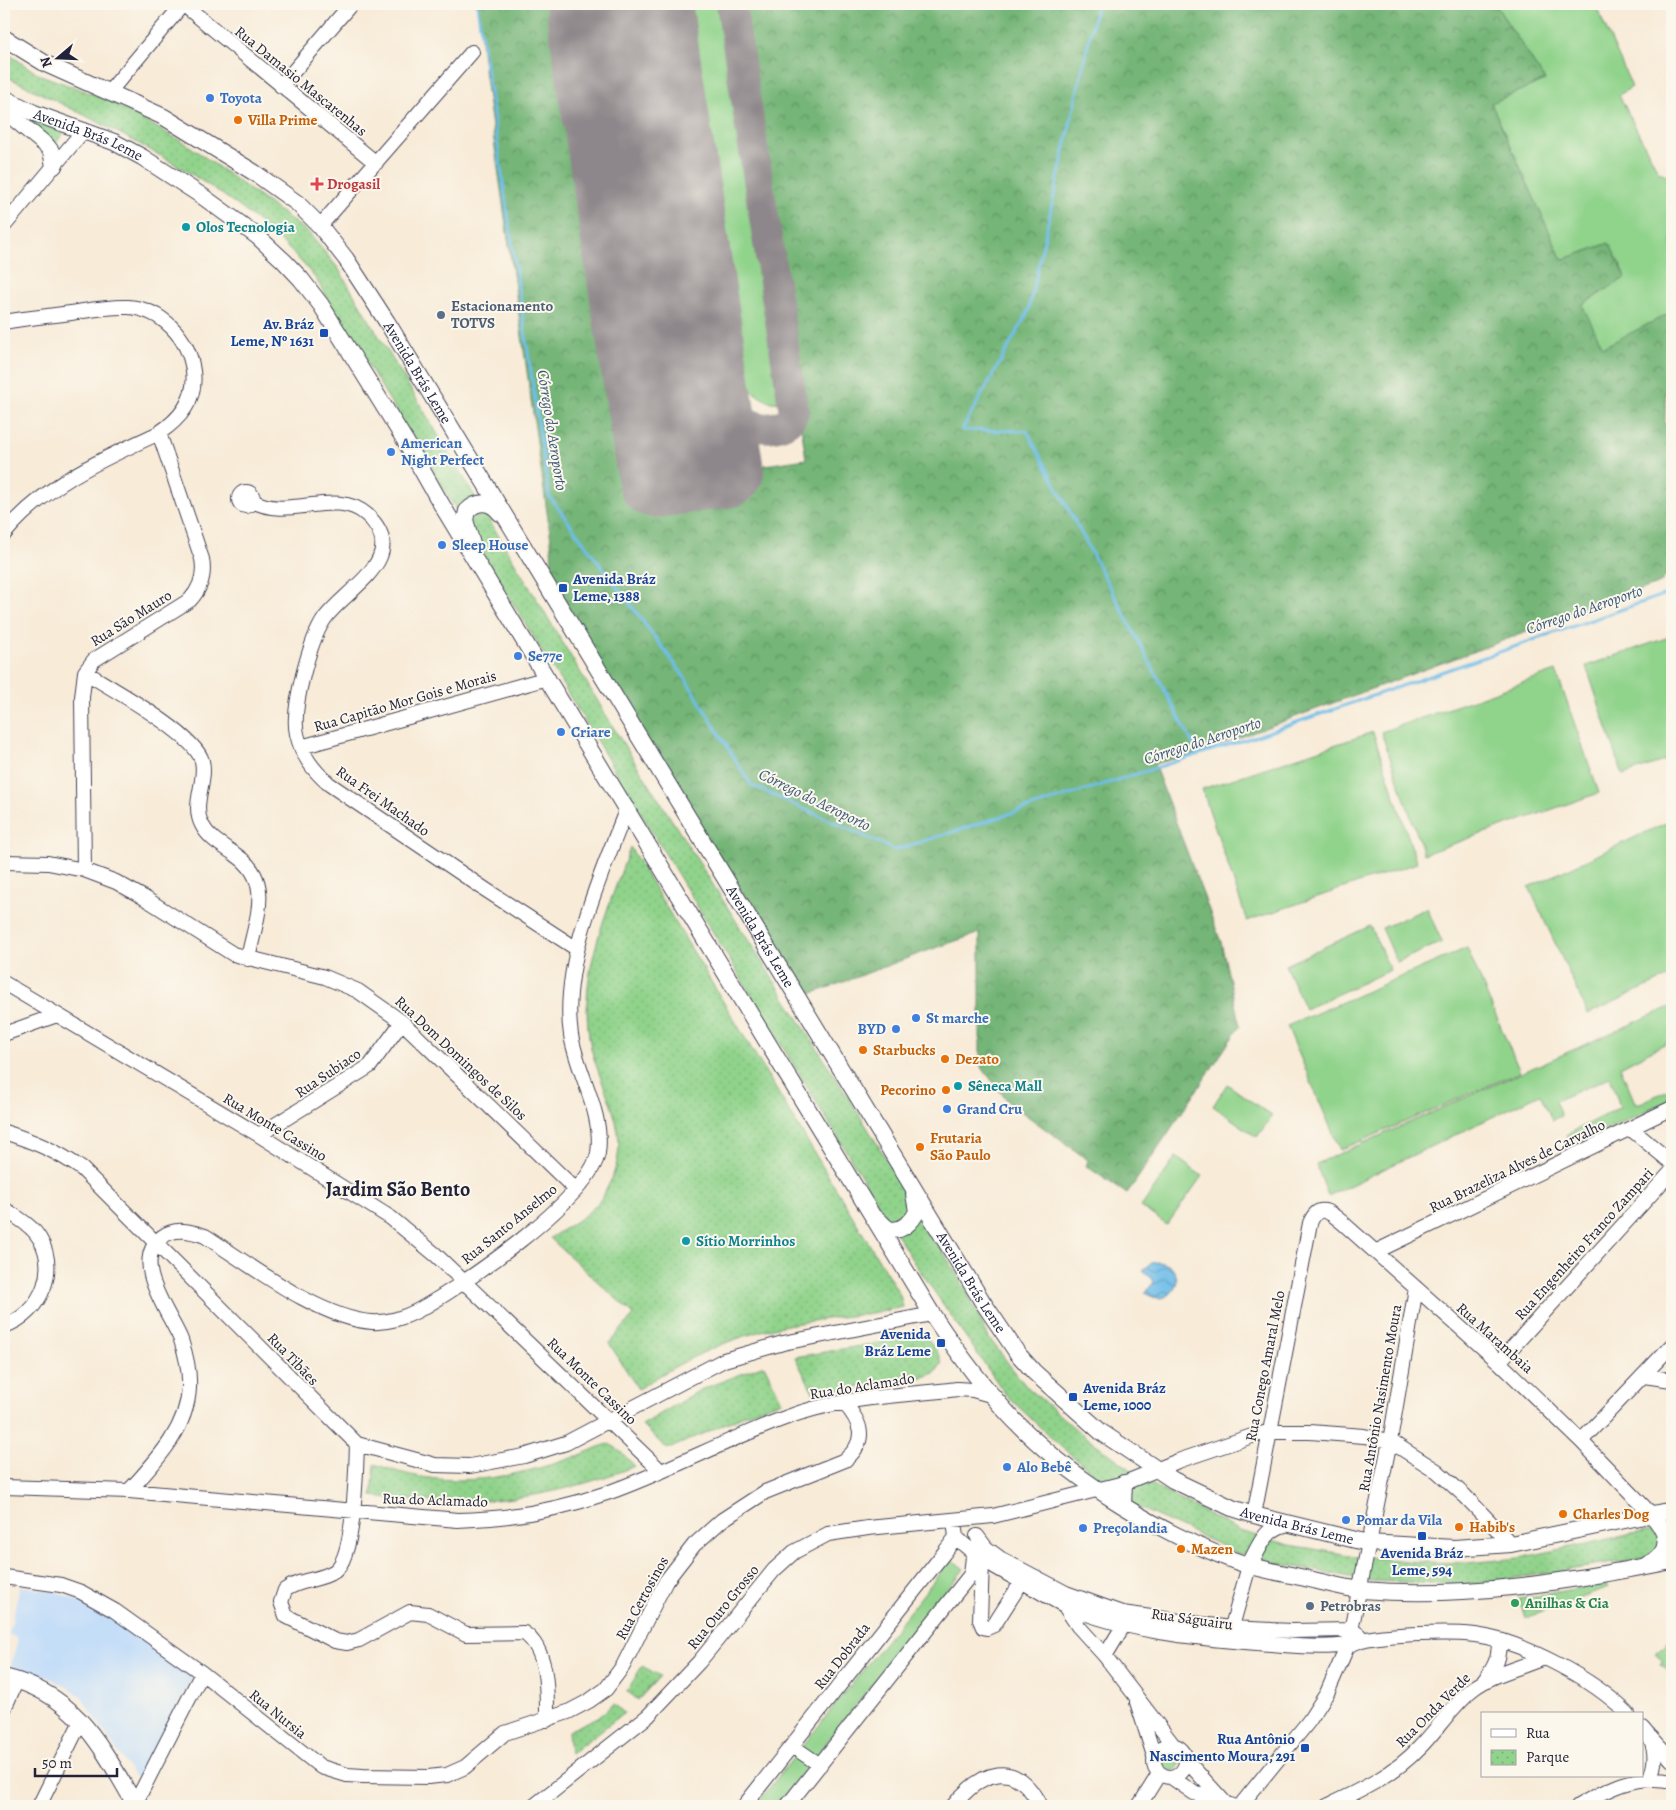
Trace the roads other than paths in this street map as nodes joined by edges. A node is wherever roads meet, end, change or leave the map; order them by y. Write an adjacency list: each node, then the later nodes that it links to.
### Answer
1 (183, 4): 5 (street, Rua Damasio Mascarenhas); 6 (street)
2 (351, 4): 5 (street)
3 (4, 38): 6 (main road, Avenida Brás Leme)
4 (472, 52): 10 (street)
5 (281, 86): 10 (street, Rua Damasio Mascarenhas)
6 (110, 91): 13 (main road, Avenida Brás Leme)
7 (4, 98): 9 (main road, Avenida Brás Leme)
8 (4, 110): 11 (main road)
9 (84, 130): 11 (street); 19 (main road, Avenida Brás Leme)
10 (376, 163): 13 (street)
11 (54, 166): 12 (street)
12 (4, 226)
13 (320, 226): 17 (main road, Avenida Brás Leme)
14 (4, 322): 15 (street)
15 (159, 433): 18 (street); 20 (street, Rua São Mauro)
16 (253, 501): 22 (street, Rua Frei Machado)
17 (515, 533): 19 (main road); 39 (main road, Avenida Brás Leme)
18 (4, 534)
19 (481, 569): 21 (main road, Avenida Brás Leme)
20 (85, 672): 25 (street); 27 (street)
21 (548, 678): 22 (street, Rua Capitão Mor Gois e Morais); 23 (main road, Avenida Brás Leme)
22 (301, 747): 26 (street, Rua Frei Machado)
23 (627, 808): 26 (street, Rua Santo Anselmo); 41 (main road, Avenida Brás Leme)
24 (4, 862): 25 (street, Rua Dom Domingos de Silos)
25 (84, 870): 27 (street, Rua Dom Domingos de Silos)
26 (577, 949): 38 (street, Rua Santo Anselmo)
27 (248, 959): 30 (street, Rua Dom Domingos de Silos)
28 (4, 983): 29 (street, Rua Monte Cassino)
29 (57, 1016): 31 (street); 35 (street, Rua Monte Cassino)
30 (402, 1022): 35 (street, Rua Subiaco); 38 (street, Rua Dom Domingos de Silos)
31 (4, 1034)
32 (1672, 1108): 33 (street, Rua Brazeliza Alves de Carvalho)
33 (1631, 1129): 36 (street); 44 (street, Rua Brazeliza Alves de Carvalho)
34 (4, 1132): 43 (street, Rua Tibães)
35 (259, 1135): 45 (street, Rua Monte Cassino)
36 (1672, 1163)
37 (1672, 1171): 50 (street, Rua Engenheiro Franco Zampari)
38 (576, 1190): 45 (street, Rua Santo Anselmo)
39 (914, 1191): 41 (main road); 60 (main road, Avenida Brás Leme)
40 (4, 1209): 48 (street)
41 (873, 1216): 47 (main road, Avenida Brás Leme)
42 (1310, 1223): 44 (street, Rua Marambaia); 56 (street, Rua Conego Amaral Melo)
43 (156, 1241): 45 (street, Rua Santo Anselmo); 59 (street, Rua Tibães); 65 (street)
44 (1375, 1252): 46 (street, Rua Marambaia)
45 (464, 1281): 55 (street, Rua Monte Cassino)
46 (1416, 1288): 50 (street, Rua Marambaia); 58 (street, Rua Antônio Nasimento Moura)
47 (932, 1314): 53 (main road, Avenida Brás Leme); 55 (street)
48 (4, 1326)
49 (1672, 1345): 51 (street)
50 (1499, 1362): 57 (street, Rua Marambaia)
51 (1644, 1376): 52 (street); 57 (street)
52 (1672, 1380)
53 (994, 1396): 54 (street, Rua do Aclamado); 64 (main road, Avenida Brás Leme)
54 (844, 1403): 61 (street, Rua do Aclamado); 100 (street, Rua Certosinos)
55 (611, 1421): 59 (street); 61 (street, Rua Monte Cassino)
56 (1268, 1432): 58 (street, Rua Ouro Grosso); 60 (street, Rua Ouro Grosso); 70 (street, Rua Conego Amaral Melo)
57 (1581, 1440): 69 (street, Rua Marambaia)
58 (1390, 1441): 76 (street, Rua Antônio Nasimento Moura); 77 (street)
59 (357, 1444): 68 (street)
60 (1154, 1470): 62 (street, Rua Ouro Grosso); 70 (main road, Avenida Brás Leme)
61 (661, 1471): 68 (street, Rua do Aclamado)
62 (1124, 1483): 64 (street, Rua Ouro Grosso); 66 (main road)
63 (4, 1487): 65 (street, Rua do Aclamado)
64 (1098, 1490): 66 (main road, Avenida Brás Leme); 71 (street, Rua Ouro Grosso)
65 (129, 1491): 68 (street, Rua do Aclamado)
66 (1123, 1505): 80 (main road, Avenida Brás Leme)
67 (1672, 1510): 69 (main road, Avenida Brás Leme)
68 (354, 1512): 100 (street)
69 (1650, 1513): 77 (main road, Avenida Brás Leme); 81 (main road)
70 (1254, 1515): 73 (main road, Avenida Brás Leme)
71 (979, 1518): 72 (street, Rua Ouro Grosso); 74 (street)
72 (954, 1521): 75 (street); 115 (street, Rua Ouro Grosso)
73 (1285, 1524): 76 (main road, Avenida Brás Leme); 80 (main road)
74 (977, 1536): 78 (street); 83 (street, Rua Ságuairu)
75 (956, 1537): 78 (street, Rua Ságuairu); 103 (street, Rua Dobrada)
76 (1368, 1543): 77 (main road, Avenida Brás Leme); 84 (street, Rua Antônio Nasimento Moura)
77 (1511, 1544)
78 (977, 1557): 83 (street, Rua Ságuairu); 83 (street); 108 (street)
79 (1672, 1561): 81 (main road, Avenida Brás Leme)
80 (1249, 1566): 84 (main road, Avenida Brás Leme); 88 (street)
81 (1641, 1567): 84 (main road, Avenida Brás Leme)
82 (4, 1577): 94 (street, Rua Nursia)
83 (1025, 1577): 85 (street, Rua Ságuairu)
84 (1360, 1590): 87 (street, Rua Antônio Nasimento Moura)
85 (1065, 1599): 86 (street, Rua Ságuairu); 92 (street)
86 (1128, 1620): 88 (street, Rua Ságuairu); 92 (street)
87 (1352, 1630): 88 (street, Rua Ságuairu); 89 (street); 91 (street, Rua Antônio Nasimento Moura)
88 (1230, 1634): 91 (street, Rua Ságuairu)
89 (1366, 1639): 90 (street, Rua Ságuairu); 91 (street, Rua Ságuairu)
90 (1498, 1641): 93 (street, Rua Ságuairu); 96 (street, Rua Onda Verde)
91 (1348, 1645): 121 (street, Rua Antônio Nasimento Moura)
92 (1105, 1656): 97 (street)
93 (1544, 1658): 96 (street, Rua Onda Verde); 99 (street, Rua Ságuairu)
94 (202, 1673): 100 (street, Rua Nursia); 114 (street)
95 (10, 1679): 98 (street); 101 (main road)
96 (1484, 1681): 122 (street, Rua Onda Verde)
97 (1135, 1694): 104 (street); 105 (street)
98 (4, 1709)
99 (1626, 1712)
100 (546, 1720)
101 (80, 1721): 113 (street); 114 (main road)
102 (1646, 1732): 107 (street); 110 (street)
103 (792, 1746): 108 (street); 116 (street, Rua Dobrada)
104 (1174, 1746): 105 (street); 106 (street)
105 (1154, 1756): 109 (street)
106 (1186, 1760): 109 (street); 112 (street)
107 (1672, 1760)
108 (820, 1765): 117 (street)
109 (1165, 1776): 112 (street); 120 (street)
110 (1649, 1779): 111 (street); 123 (street)
111 (1672, 1781)
112 (1229, 1805)
113 (39, 1806)
114 (135, 1806)
115 (534, 1806)
116 (744, 1806)
117 (787, 1806)
118 (953, 1806): 119 (street)
119 (1040, 1806)
120 (1139, 1806)
121 (1240, 1806)
122 (1327, 1806)
123 (1578, 1806)

